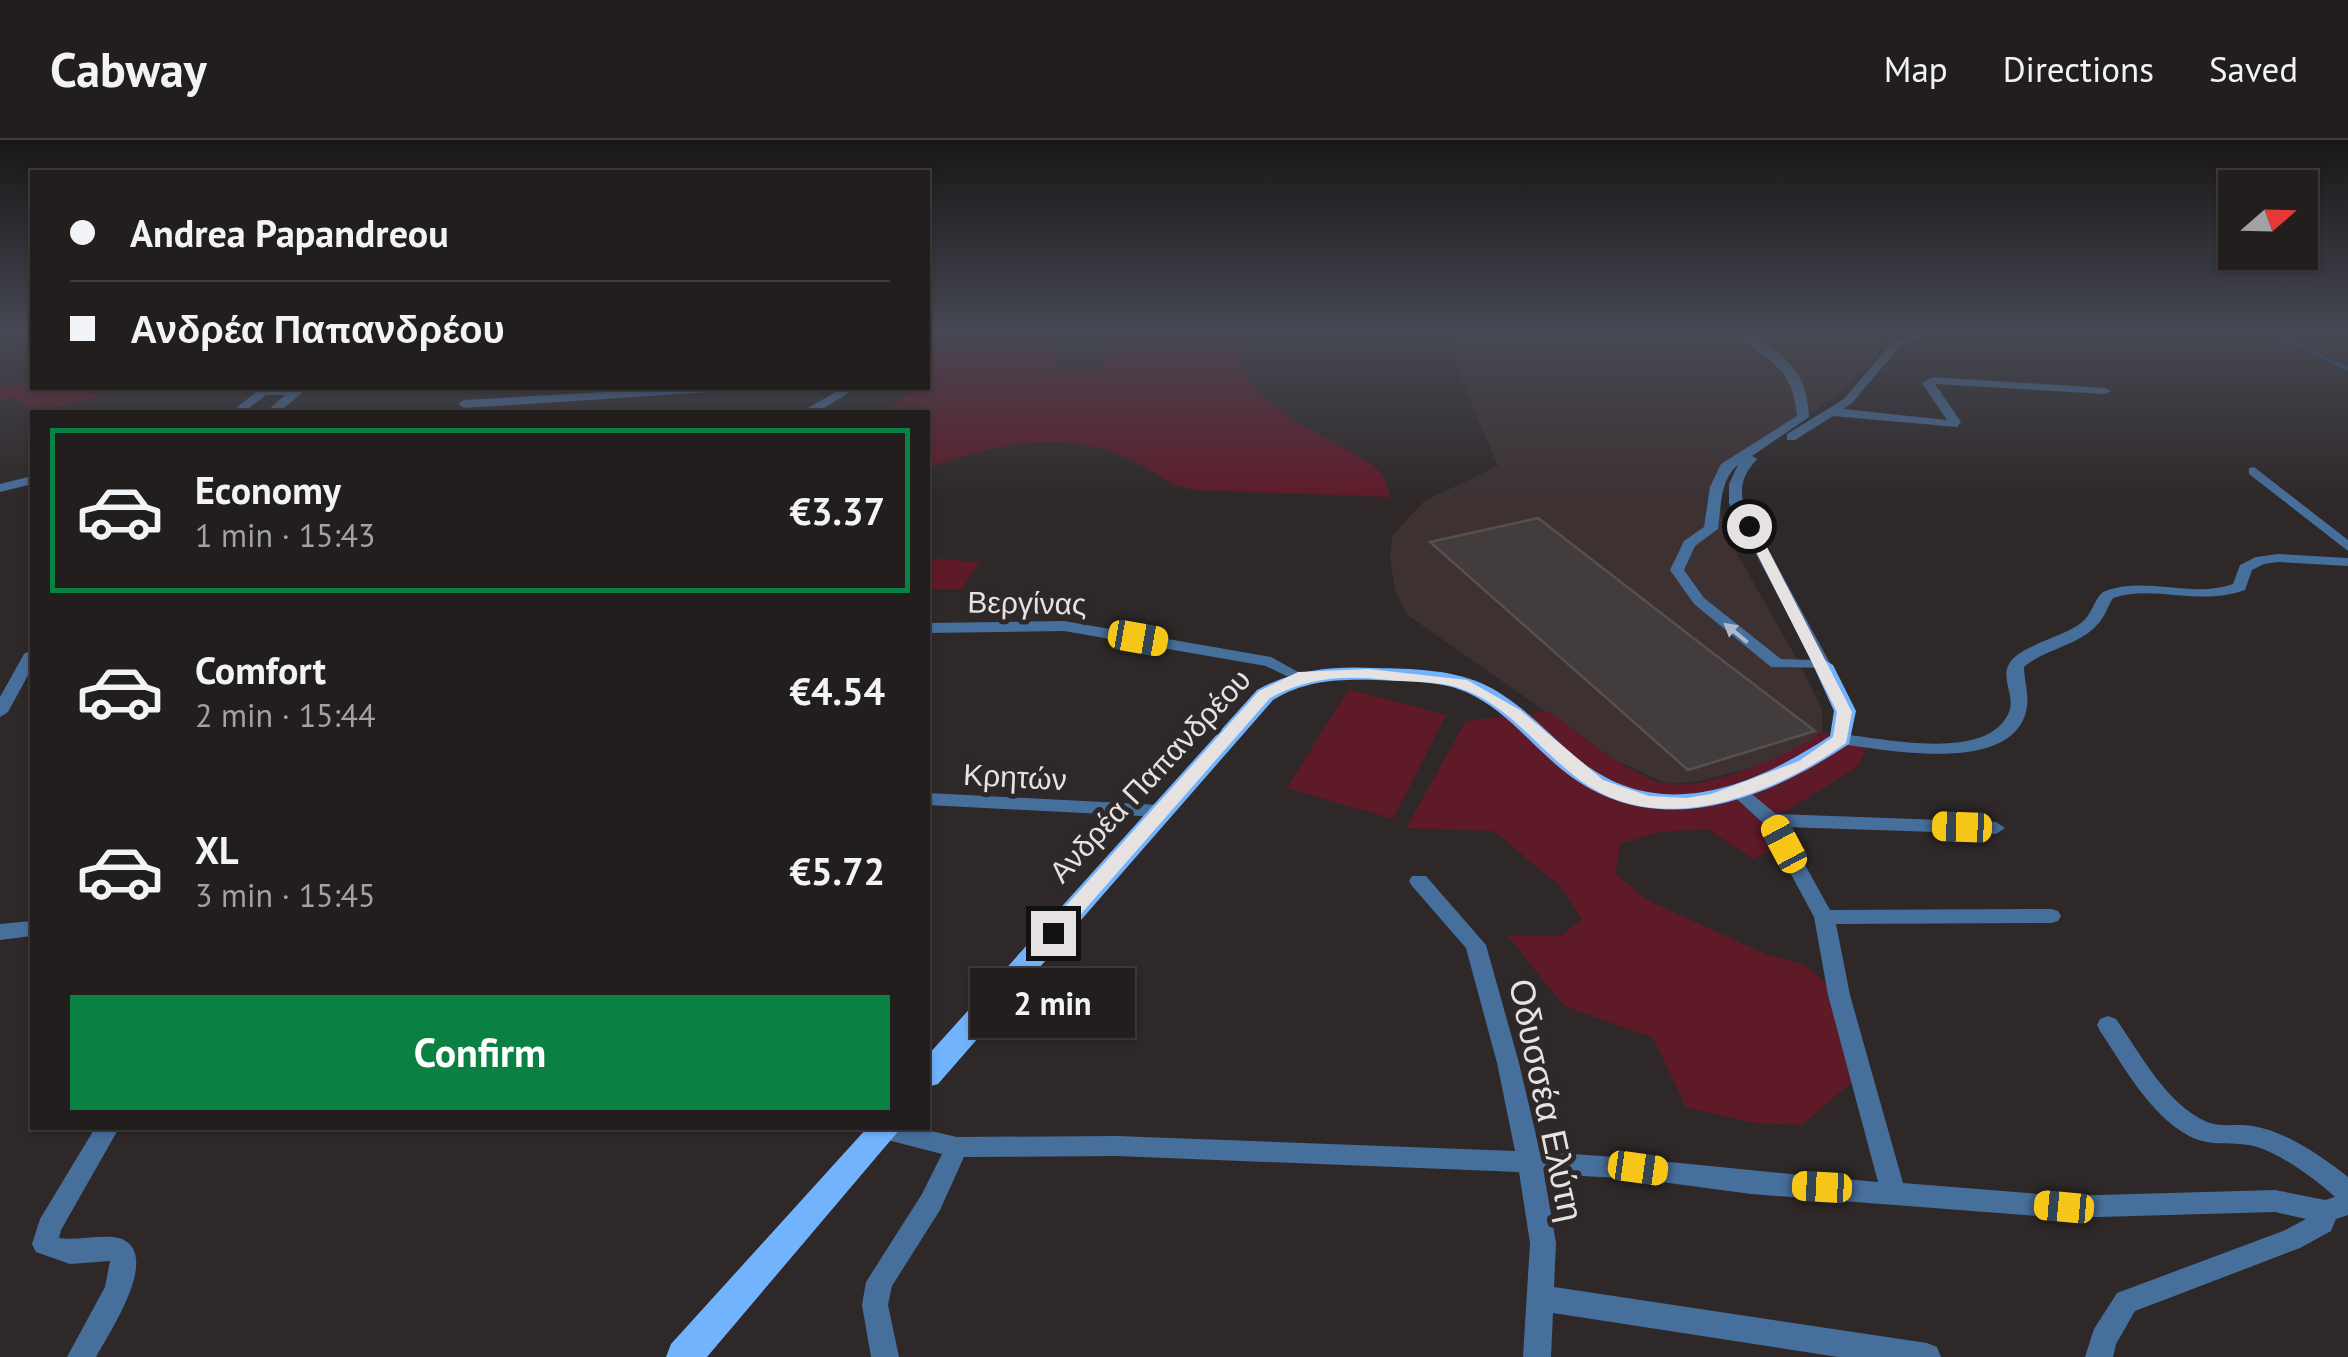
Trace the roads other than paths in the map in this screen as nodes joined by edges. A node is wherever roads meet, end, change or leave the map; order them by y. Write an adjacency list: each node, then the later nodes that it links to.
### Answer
1 (1801, 388): 21 (street, one-way to 1)
2 (1861, 388): 14 (street)
3 (1931, 388): 14 (street)
4 (2055, 388): 8 (street)
5 (300, 390): 11 (street); 12 (street)
6 (637, 390): 9 (street)
7 (847, 390): 13 (street)
8 (2105, 391)
9 (548, 392): 10 (street)
10 (461, 408)
11 (240, 410)
12 (275, 410)
13 (814, 410)
14 (1833, 412): 21 (street)
15 (2254, 470): 18 (street)
16 (30, 480): 17 (street)
17 (0, 488)
18 (2348, 547)
19 (2348, 566): 25 (street)
20 (930, 628): 22 (street, Βεργίνας)
21 (1822, 665): 25 (main road)
22 (1298, 677): 26 (main road, Ανδρέα Παπανδρέου); 28 (main road, Ανδρέα Παπανδρέου)
23 (27, 678): 24 (street)
24 (0, 712)
25 (1841, 739): 26 (main road, Ανδρέα Παπανδρέου)
26 (1736, 790): 29 (street)
27 (930, 799): 28 (street, Κρητών)
28 (1160, 810): 37 (main road, Ανδρέα Παπανδρέου)
29 (1772, 820): 30 (street); 33 (street)
30 (1996, 828)
31 (1418, 881): 42 (street, Οδυσσέα Ελύτη)
32 (2051, 916): 33 (street)
33 (1824, 918): 43 (street)
34 (30, 930): 35 (street)
35 (0, 932)
36 (2108, 1025): 44 (street)
37 (930, 1073)
38 (106, 1130): 47 (street)
39 (884, 1130): 48 (main road)
40 (889, 1130): 41 (street)
41 (957, 1147): 42 (street); 49 (street)
42 (1530, 1162): 43 (street); 46 (street, Οδυσσέα Ελύτη)
43 (1893, 1191): 45 (street)
44 (2348, 1193)
45 (2336, 1207): 52 (street)
46 (1539, 1298): 50 (street, Οδυσσέα Ελύτη); 51 (street)
47 (80, 1357)
48 (684, 1357)
49 (885, 1357)
50 (1538, 1357)
51 (1927, 1357)
52 (2100, 1357)

